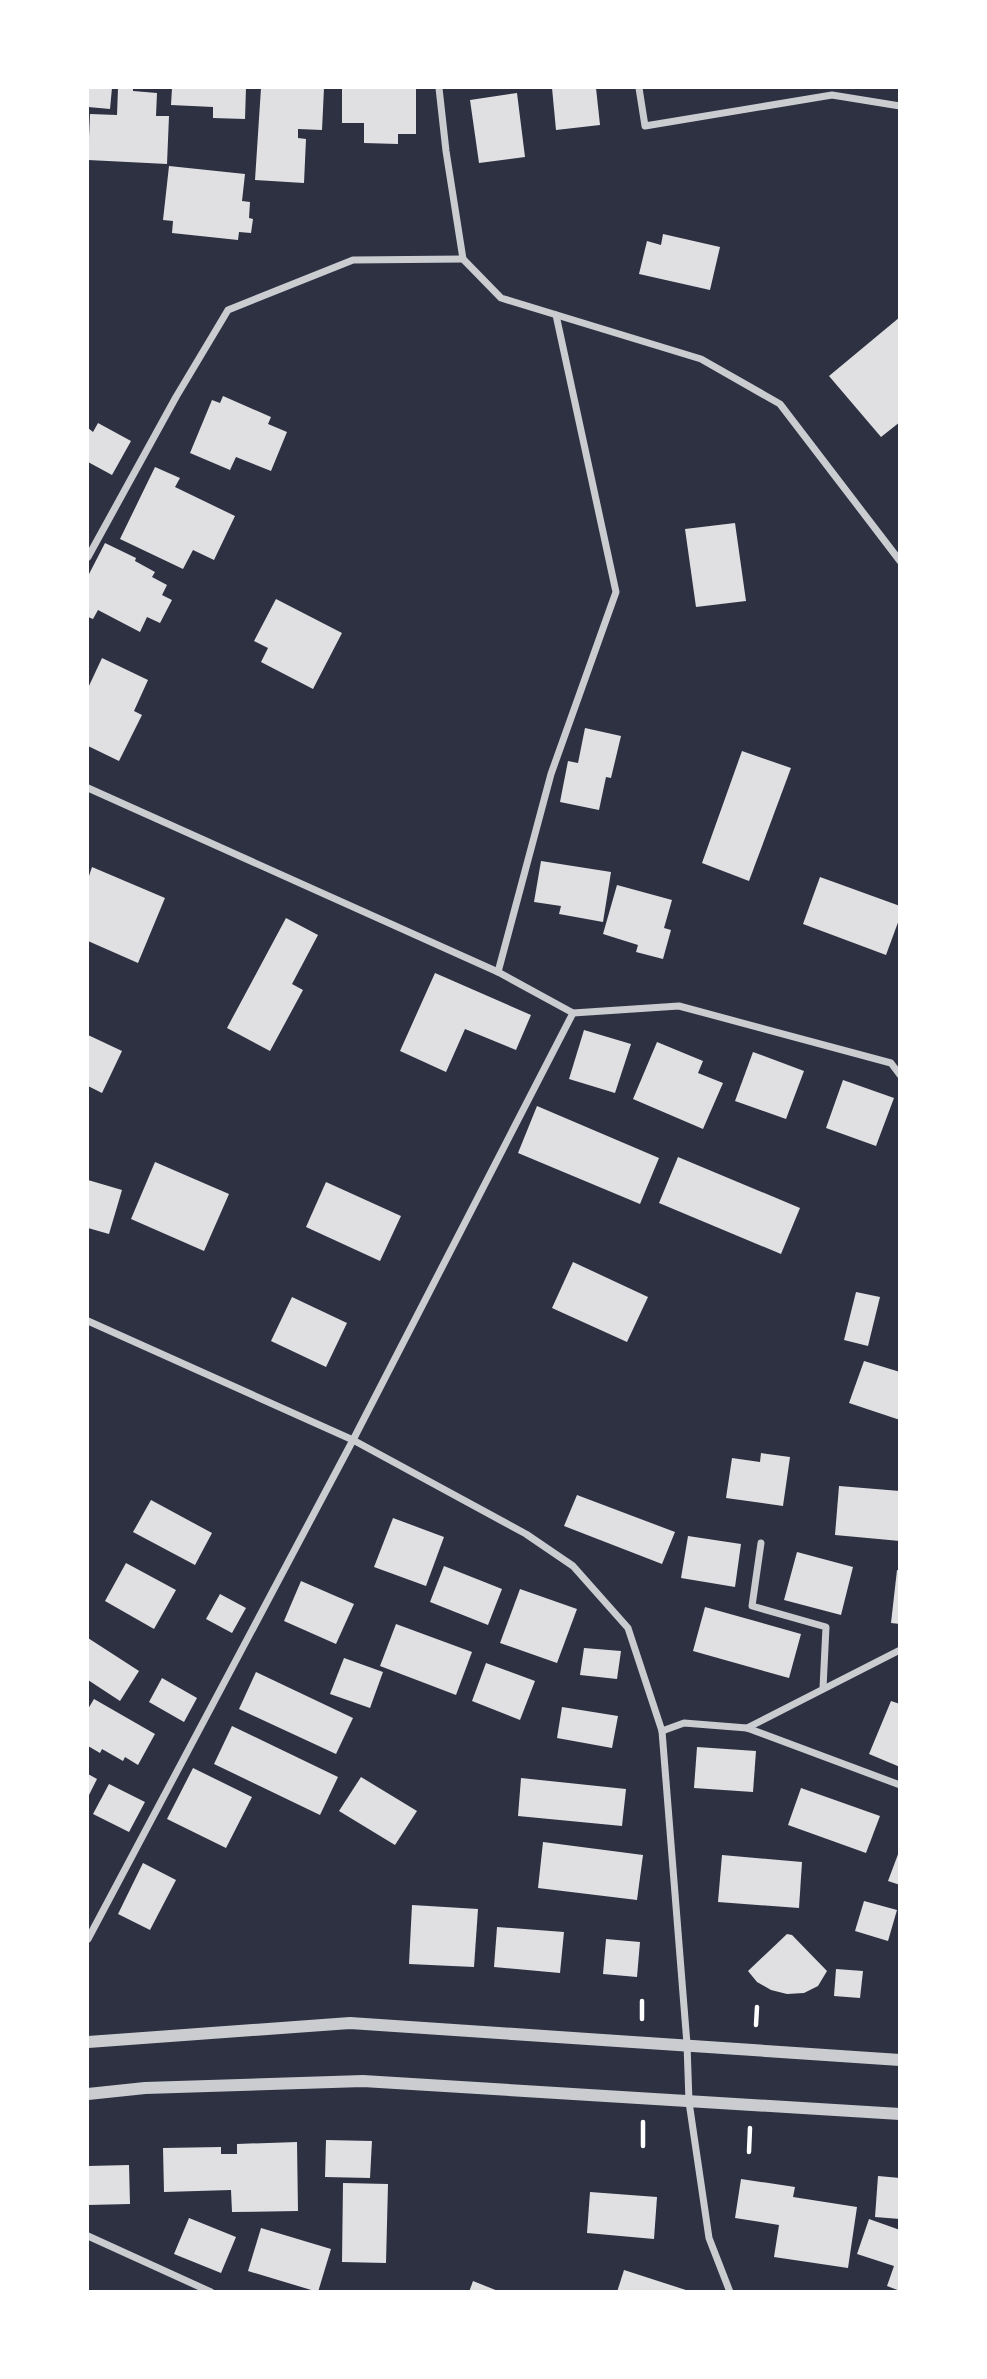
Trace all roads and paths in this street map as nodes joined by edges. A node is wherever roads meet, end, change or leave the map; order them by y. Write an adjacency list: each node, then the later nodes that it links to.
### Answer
1 (439, 88): 4 (street)
2 (639, 88): 3 (street)
3 (900, 106)
4 (463, 259): 5 (street); 6 (street)
5 (556, 315): 7 (street); 9 (street)
6 (88, 557)
7 (900, 561)
8 (88, 788): 9 (street)
9 (498, 972): 10 (street)
10 (573, 1013): 11 (street); 13 (street)
11 (900, 1074)
12 (88, 1321): 13 (street)
13 (353, 1440): 18 (street); 20 (street)
14 (761, 1543): 16 (street)
15 (900, 1650): 16 (street)
16 (823, 1688): 17 (street)
17 (747, 1728): 18 (street); 19 (street)
18 (662, 1731): 22 (street)
19 (900, 1785)
20 (88, 1939)
21 (88, 2042): 22 (street)
22 (687, 2045): 23 (street); 25 (street)
23 (900, 2060)
24 (88, 2094): 25 (street)
25 (689, 2102): 26 (street); 29 (street)
26 (900, 2113)
27 (88, 2236): 28 (street)
28 (211, 2291)
29 (730, 2291)

